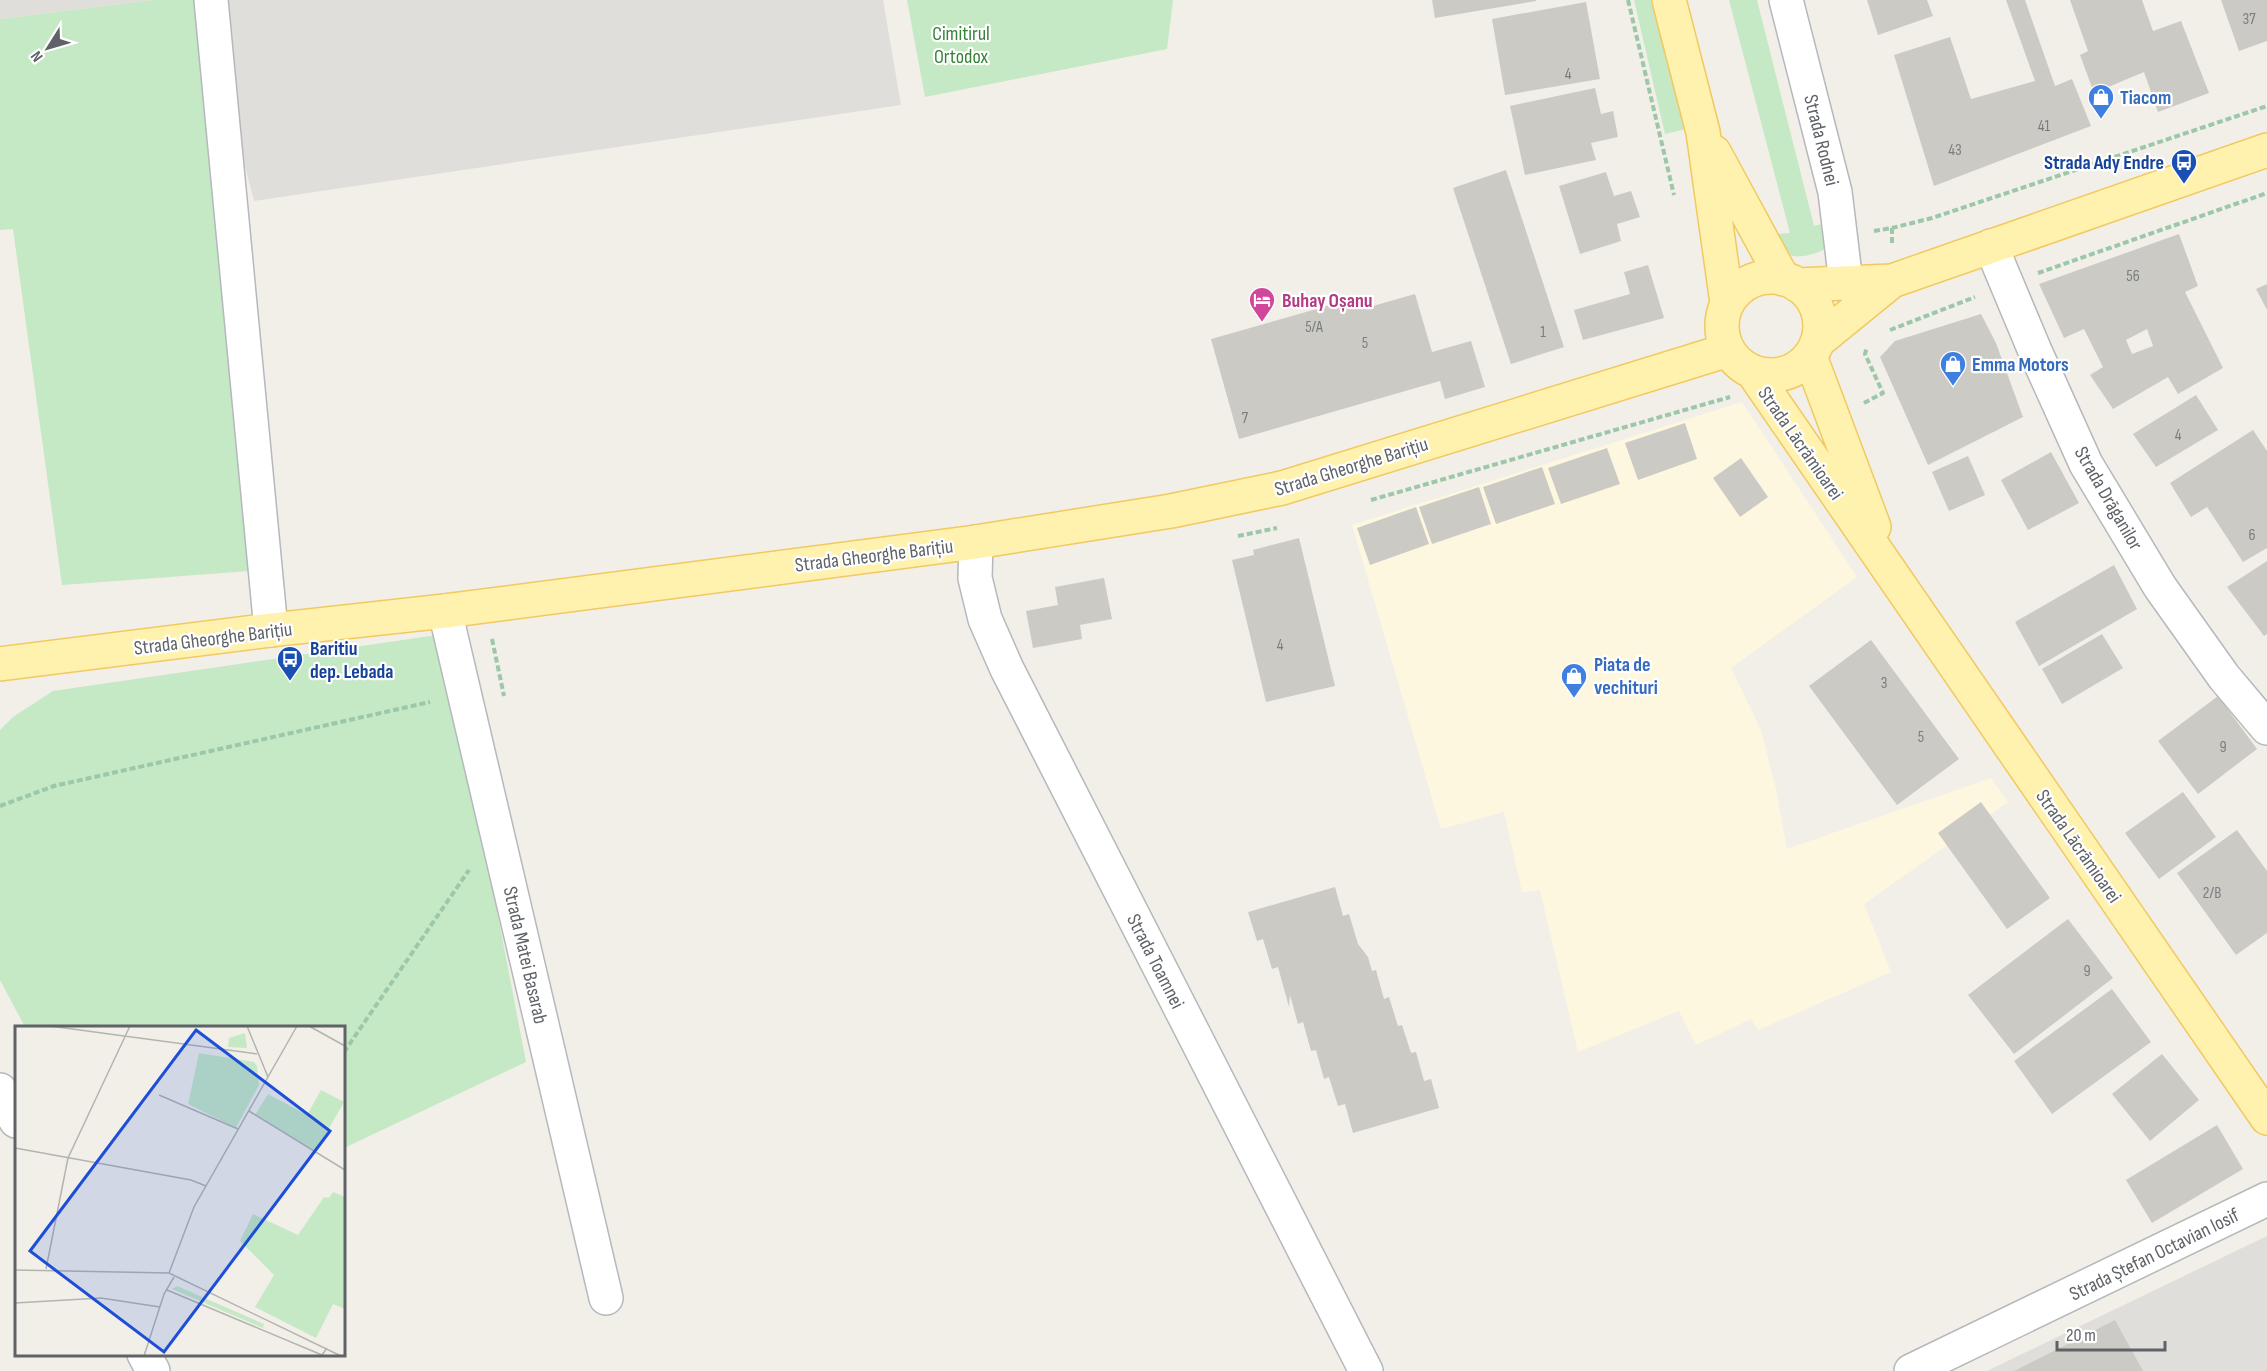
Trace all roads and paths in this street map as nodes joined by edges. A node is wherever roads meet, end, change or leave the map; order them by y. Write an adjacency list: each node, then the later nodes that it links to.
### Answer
1 (211, 0): 26 (street)
2 (1628, 0): 9 (path)
3 (1669, 0): 6 (main road)
4 (1786, 0): 10 (street, Strada Rodnei)
5 (2267, 106): 10 (path)
6 (1703, 132): 13 (main road); 16 (main road)
7 (2267, 150): 11 (main road)
8 (2267, 193): 15 (path)
9 (1674, 198)
10 (1840, 234): 14 (street, Strada Rodnei)
11 (1991, 246): 12 (main road); 15 (street, Strada Drăganilor)
12 (1892, 281): 14 (main road); 19 (main road)
13 (1790, 282): 14 (main road); 16 (main road); 19 (main road)
14 (1846, 283)
15 (2007, 285): 17 (path); 29 (street, Strada Drăganilor)
16 (1727, 303): 20 (main road)
17 (1880, 334)
18 (1869, 338): 21 (path)
19 (1814, 349): 20 (main road); 24 (main road, Strada Lăcrămioarei)
20 (1740, 372): 22 (path); 23 (main road, Strada Gheorghe Barițiu); 24 (main road, Strada Lăcrămioarei)
21 (1883, 393)
22 (1644, 421)
23 (976, 542): 25 (main road, Strada Gheorghe Barițiu); 40 (street, Strada Toamnei)
24 (1892, 573): 34 (main road, Strada Lăcrămioarei)
25 (445, 611): 26 (main road, Strada Gheorghe Barițiu); 37 (street, Strada Matei Basarab)
26 (271, 630): 27 (main road, Strada Gheorghe Barițiu)
27 (0, 664)
28 (433, 701): 30 (path)
29 (2267, 728)
30 (0, 806)
31 (471, 867): 32 (path)
32 (345, 1052)
33 (0, 1090): 35 (street)
34 (2267, 1118)
35 (15, 1119)
36 (2267, 1200): 41 (street, Strada Ștefan Octavian Iosif)
37 (606, 1298)
38 (145, 1356): 39 (street)
39 (153, 1371)
40 (1366, 1371)
41 (1911, 1371)

